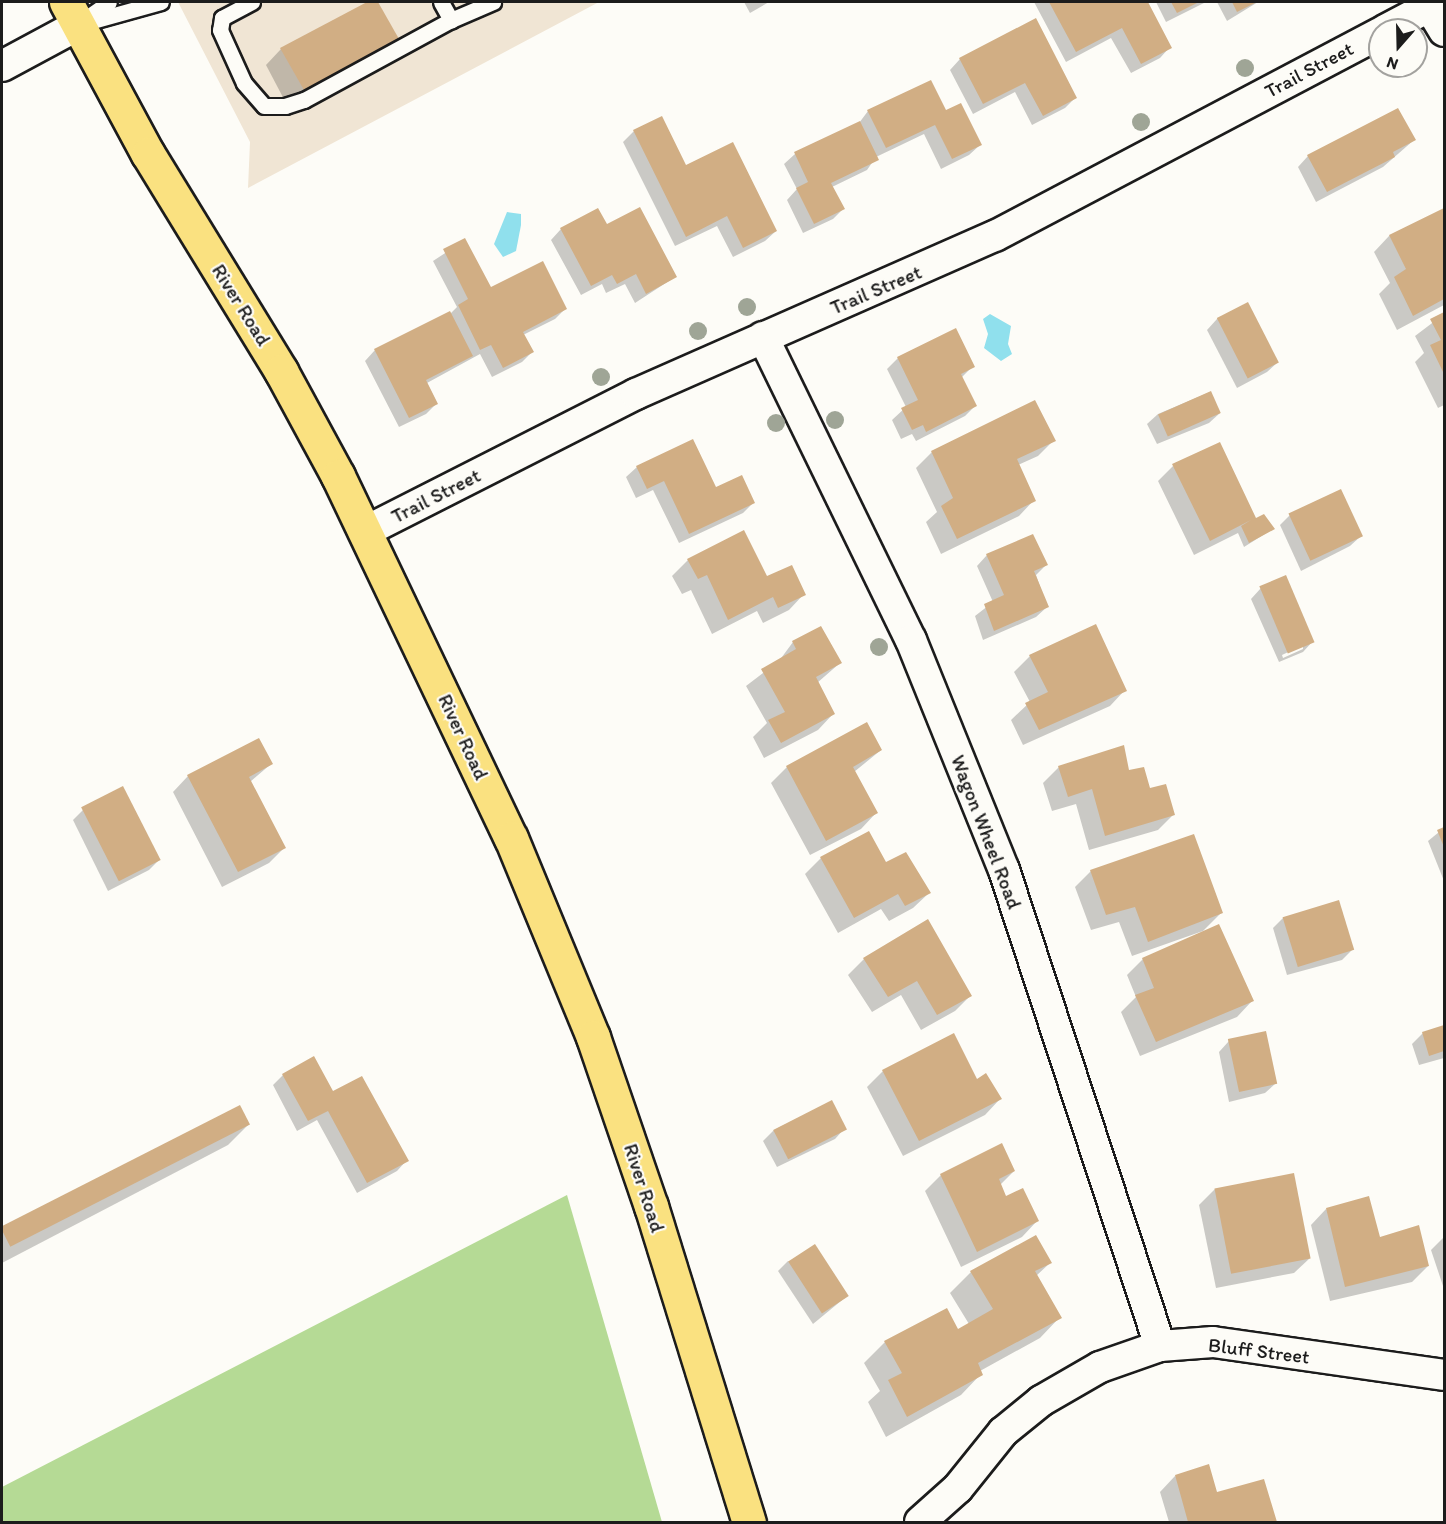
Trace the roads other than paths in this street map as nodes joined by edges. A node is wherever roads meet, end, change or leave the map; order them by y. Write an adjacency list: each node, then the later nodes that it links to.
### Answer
1 (109, 2): 7 (lane)
2 (161, 2): 7 (lane)
3 (252, 2): 9 (lane)
4 (441, 2): 9 (lane)
5 (493, 2): 9 (lane)
6 (1434, 4): 8 (street); 10 (street)
7 (72, 13): 12 (street); 14 (main road, River Road)
8 (1408, 18)
9 (451, 20)
10 (1444, 31)
11 (1368, 39): 13 (street, Trail Street)
12 (2, 66)
13 (763, 337): 14 (street, Trail Street); 15 (street, Wagon Wheel Road)
14 (364, 532): 17 (main road, River Road)
15 (1160, 1346): 16 (street, Bluff Street); 18 (street, Bluff Street)
16 (1444, 1374)
17 (748, 1522)
18 (920, 1522)

